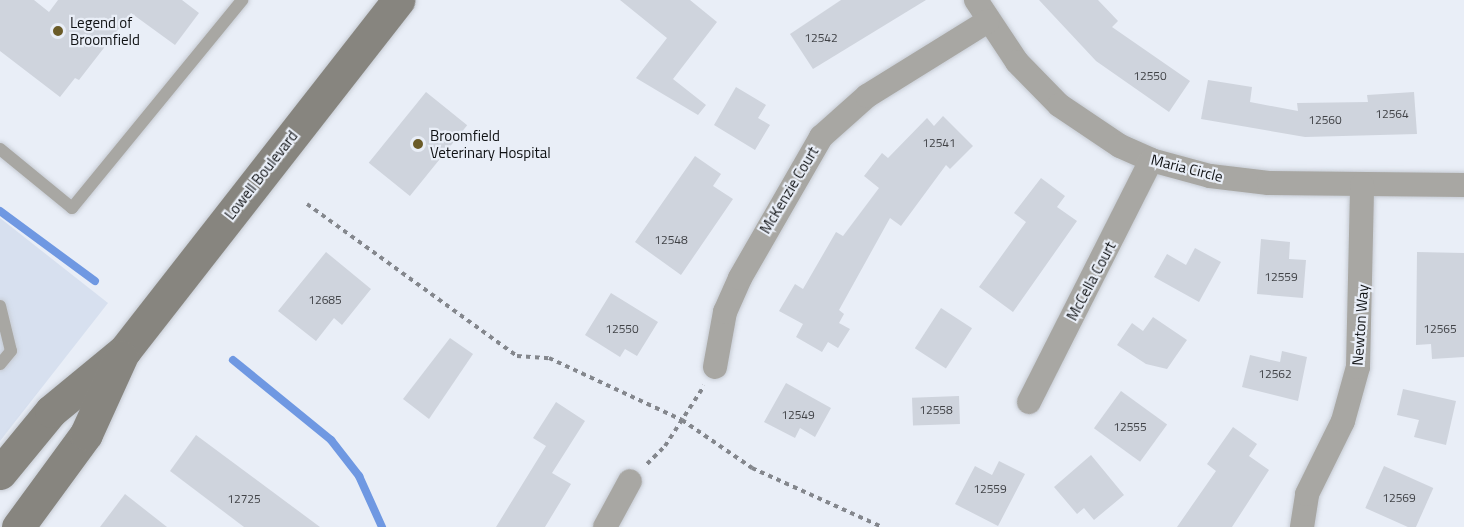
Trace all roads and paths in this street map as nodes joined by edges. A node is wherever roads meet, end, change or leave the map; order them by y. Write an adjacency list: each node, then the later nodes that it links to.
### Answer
1 (242, 0): 5 (lane)
2 (398, 0): 11 (main road, Lowell Boulevard)
3 (976, 0): 4 (street, Maria Circle)
4 (988, 21): 6 (street, Maria Circle); 13 (street, McKenzie Court)
5 (0, 149)
6 (1151, 160): 7 (street, Maria Circle); 14 (street, McCella Court)
7 (1362, 185): 8 (street, Maria Circle); 21 (street, Newton Way)
8 (1464, 185)
9 (307, 204): 15 (path)
10 (0, 306): 12 (lane)
11 (125, 350): 16 (main road, Lowell Boulevard); 18 (main road, Lowell Boulevard)
12 (0, 364)
13 (716, 367): 15 (path)
14 (1029, 402)
15 (682, 420): 17 (path); 20 (path)
16 (0, 473)
17 (630, 480): 19 (street)
18 (18, 527)
19 (605, 527)
20 (882, 527)
21 (1302, 527)

